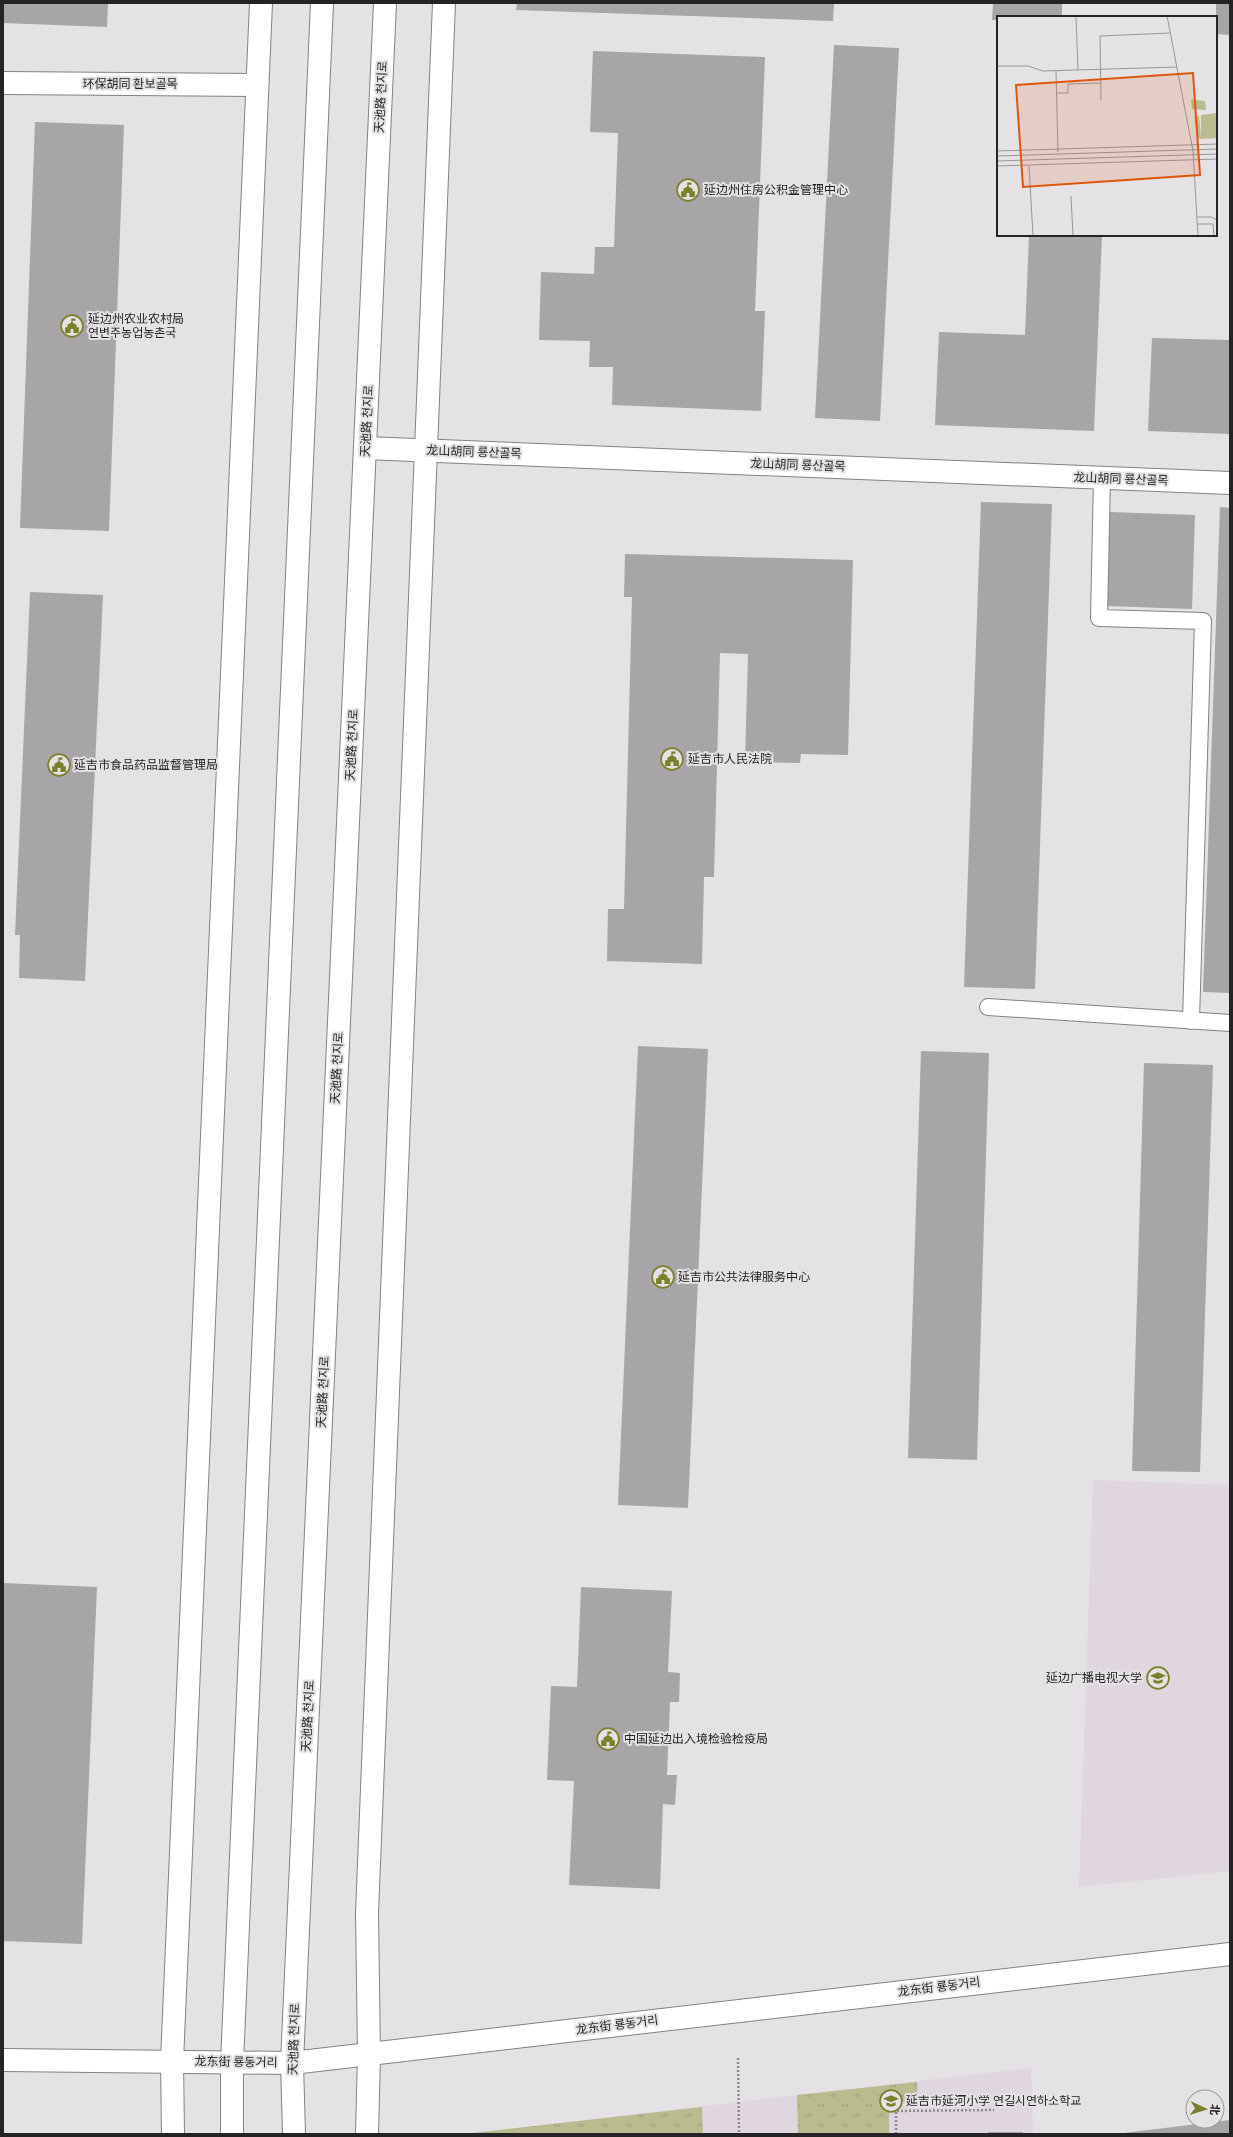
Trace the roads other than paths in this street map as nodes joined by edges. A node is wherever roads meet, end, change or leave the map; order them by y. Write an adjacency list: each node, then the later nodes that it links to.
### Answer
1 (261, 3): 6 (street)
2 (322, 3): 18 (street)
3 (385, 3): 7 (street, 天池路 천지로)
4 (444, 3): 8 (street)
5 (3, 83): 6 (street, 环保胡同 환보골목)
6 (257, 85): 17 (street)
7 (365, 448): 8 (street, 龙山胡同 룡산골목); 19 (street, 天池路 천지로)
8 (425, 450): 9 (street, 龙山胡同 룡산골목); 15 (street)
9 (1102, 478): 10 (street, 龙山胡同 룡산골목); 12 (lane)
10 (1230, 483)
11 (988, 1007): 12 (lane)
12 (1191, 1021): 13 (lane)
13 (1230, 1023)
14 (1230, 1954): 15 (street, 龙东街 룡동거리)
15 (369, 2054): 19 (street, 龙东街 룡동거리); 23 (street)
16 (3, 2060): 17 (street, 龙东街 룡동거리)
17 (172, 2061): 18 (street, 龙东街 룡동거리); 20 (street)
18 (232, 2063): 19 (street, 龙东街 룡동거리); 21 (street)
19 (292, 2063): 22 (street, 天池路 천지로)
20 (173, 2134)
21 (232, 2134)
22 (294, 2134)
23 (367, 2134)

